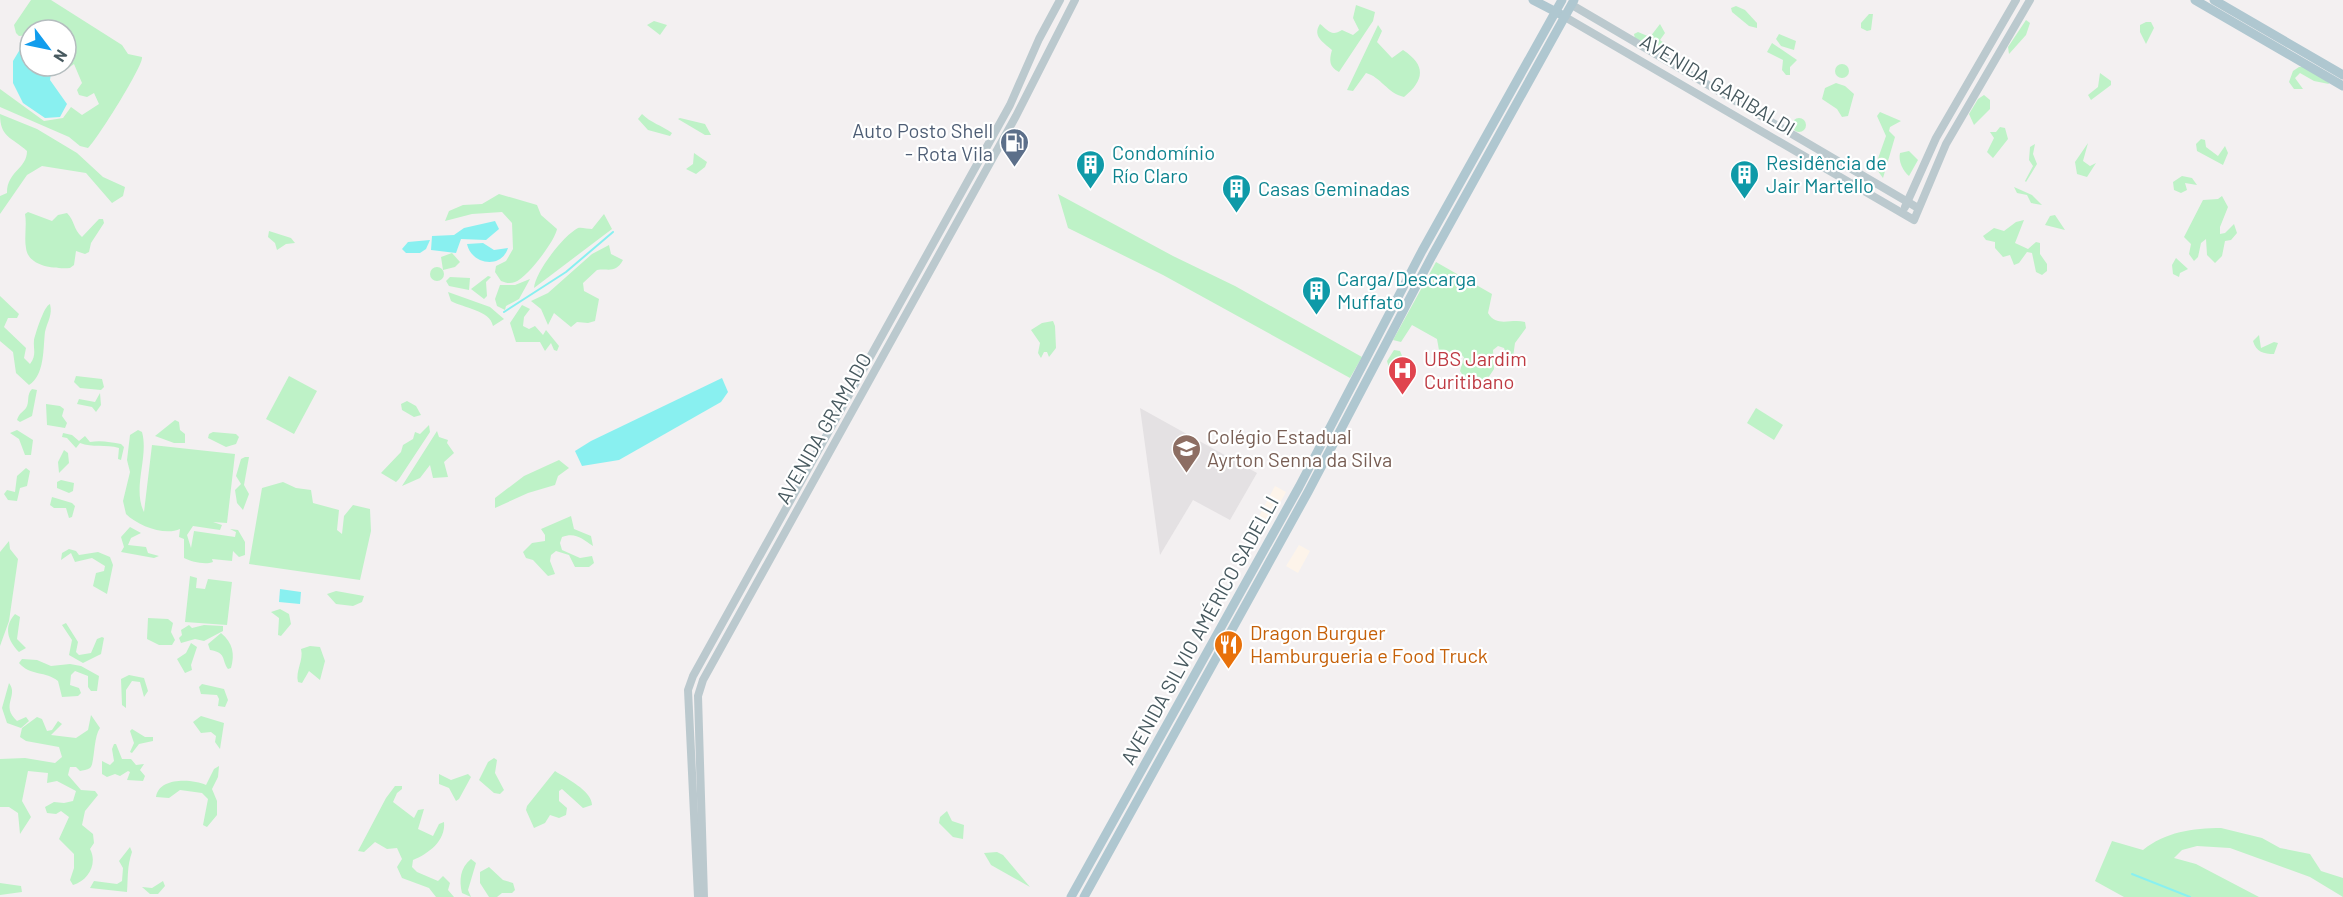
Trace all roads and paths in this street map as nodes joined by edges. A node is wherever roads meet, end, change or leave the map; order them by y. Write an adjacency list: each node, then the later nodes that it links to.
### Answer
1 (1060, 0): 27 (street, AVENIDA GRAMADO)
2 (1075, 0): 28 (street, AVENIDA GRAMADO)
3 (1533, 0): 9 (main road, AVENIDA GARIBALDI)
4 (2016, 0): 22 (street)
5 (2030, 0): 23 (street)
6 (2196, 0): 11 (main road)
7 (2214, 0): 11 (main road)
8 (1568, 1): 9 (main road, AVENIDA SILVIO AMÉRICO SADELLI); 10 (main road, AVENIDA SILVIO AMÉRICO SADELLI); 13 (street, AVENIDA GARIBALDI)
9 (1556, 12): 10 (main road, AVENIDA GARIBALDI); 18 (main road, AVENIDA SILVIO AMÉRICO SADELLI)
10 (1565, 17): 14 (street, AVENIDA GARIBALDI); 19 (main road, AVENIDA SILVIO AMÉRICO SADELLI)
11 (2286, 47): 12 (main road); 16 (main road)
12 (2343, 75)
13 (1691, 77): 14 (street); 15 (street, AVENIDA GARIBALDI)
14 (1687, 85): 17 (street, AVENIDA GARIBALDI)
15 (1705, 85): 17 (street); 20 (street, AVENIDA GARIBALDI)
16 (2343, 86)
17 (1700, 94): 21 (street, AVENIDA GARIBALDI)
18 (1493, 124): 19 (main road); 25 (main road, AVENIDA SILVIO AMÉRICO SADELLI)
19 (1502, 130): 26 (main road, AVENIDA SILVIO AMÉRICO SADELLI)
20 (1793, 136): 21 (street); 22 (street, AVENIDA GARIBALDI)
21 (1787, 146): 24 (street, AVENIDA GARIBALDI)
22 (1906, 203): 23 (street, AVENIDA GARIBALDI); 24 (street)
23 (1918, 208): 24 (street, AVENIDA GARIBALDI)
24 (1903, 213)
25 (1333, 421): 26 (main road); 29 (main road, AVENIDA SILVIO AMÉRICO SADELLI)
26 (1343, 426): 30 (main road, AVENIDA SILVIO AMÉRICO SADELLI)
27 (698, 897)
28 (704, 897)
29 (1071, 897)
30 (1084, 897)

